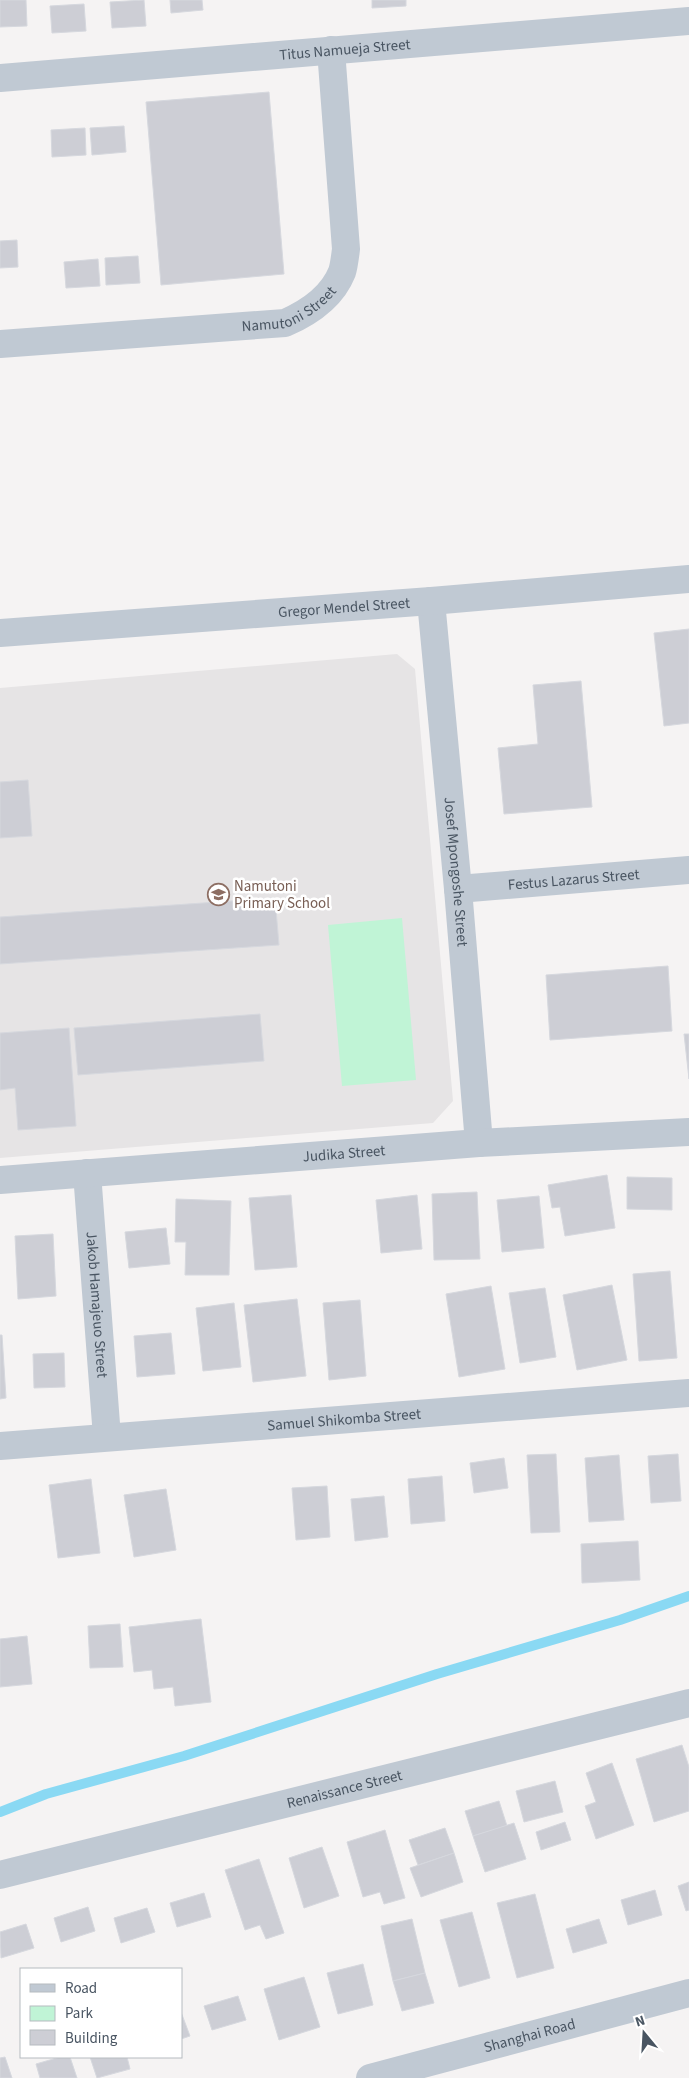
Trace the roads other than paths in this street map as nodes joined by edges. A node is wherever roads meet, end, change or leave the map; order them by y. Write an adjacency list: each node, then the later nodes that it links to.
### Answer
1 (689, 21): 2 (street, Titus Namueja Street)
2 (331, 50): 3 (street, Titus Namueja Street); 4 (street, Namutoni Street)
3 (0, 78)
4 (0, 344)
5 (689, 579): 6 (street, Gregor Mendel Street)
6 (431, 601): 7 (street, Gregor Mendel Street); 9 (street, Josef Mpongoshe Street)
7 (0, 634)
8 (689, 870): 9 (street, Festus Lazarus Street)
9 (458, 888): 11 (street, Josef Mpongoshe Street)
10 (689, 1132): 11 (street, Judika Street)
11 (479, 1143): 12 (street, Judika Street)
12 (87, 1173): 13 (street, Judika Street); 15 (street, Jakob Hamajeuo Street)
13 (0, 1180)
14 (689, 1393): 15 (street, Samuel Shikomba Street)
15 (108, 1437): 16 (street, Samuel Shikomba Street)
16 (0, 1446)
17 (689, 1703): 18 (street, Renaissance Street)
18 (0, 1875)
19 (689, 1993): 20 (street, Shanghai Road)
20 (370, 2078)

